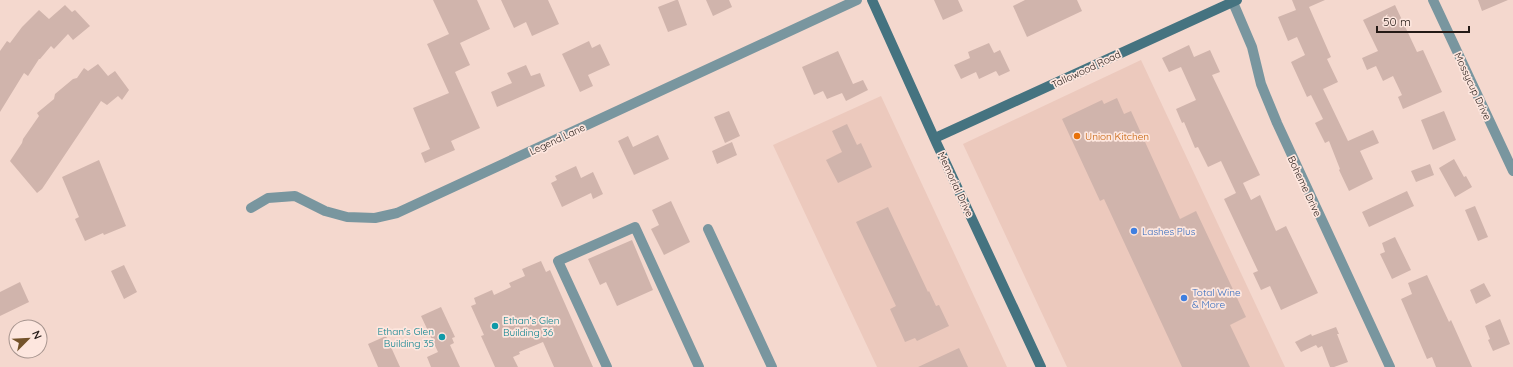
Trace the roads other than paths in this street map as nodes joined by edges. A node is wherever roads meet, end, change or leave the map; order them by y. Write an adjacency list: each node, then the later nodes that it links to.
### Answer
1 (857, 0): 7 (street, Legend Lane)
2 (872, 0): 5 (main road, Memorial Drive)
3 (1433, 0): 6 (street, Mossycup Drive)
4 (1234, 1): 5 (main road, Tallowood Road); 13 (street, Boheme Drive)
5 (935, 138): 12 (main road, Memorial Drive)
6 (1513, 171)
7 (251, 208)
8 (708, 229): 11 (street)
9 (607, 367): 10 (street)
10 (699, 367)
11 (772, 367)
12 (1041, 367)
13 (1390, 367)

